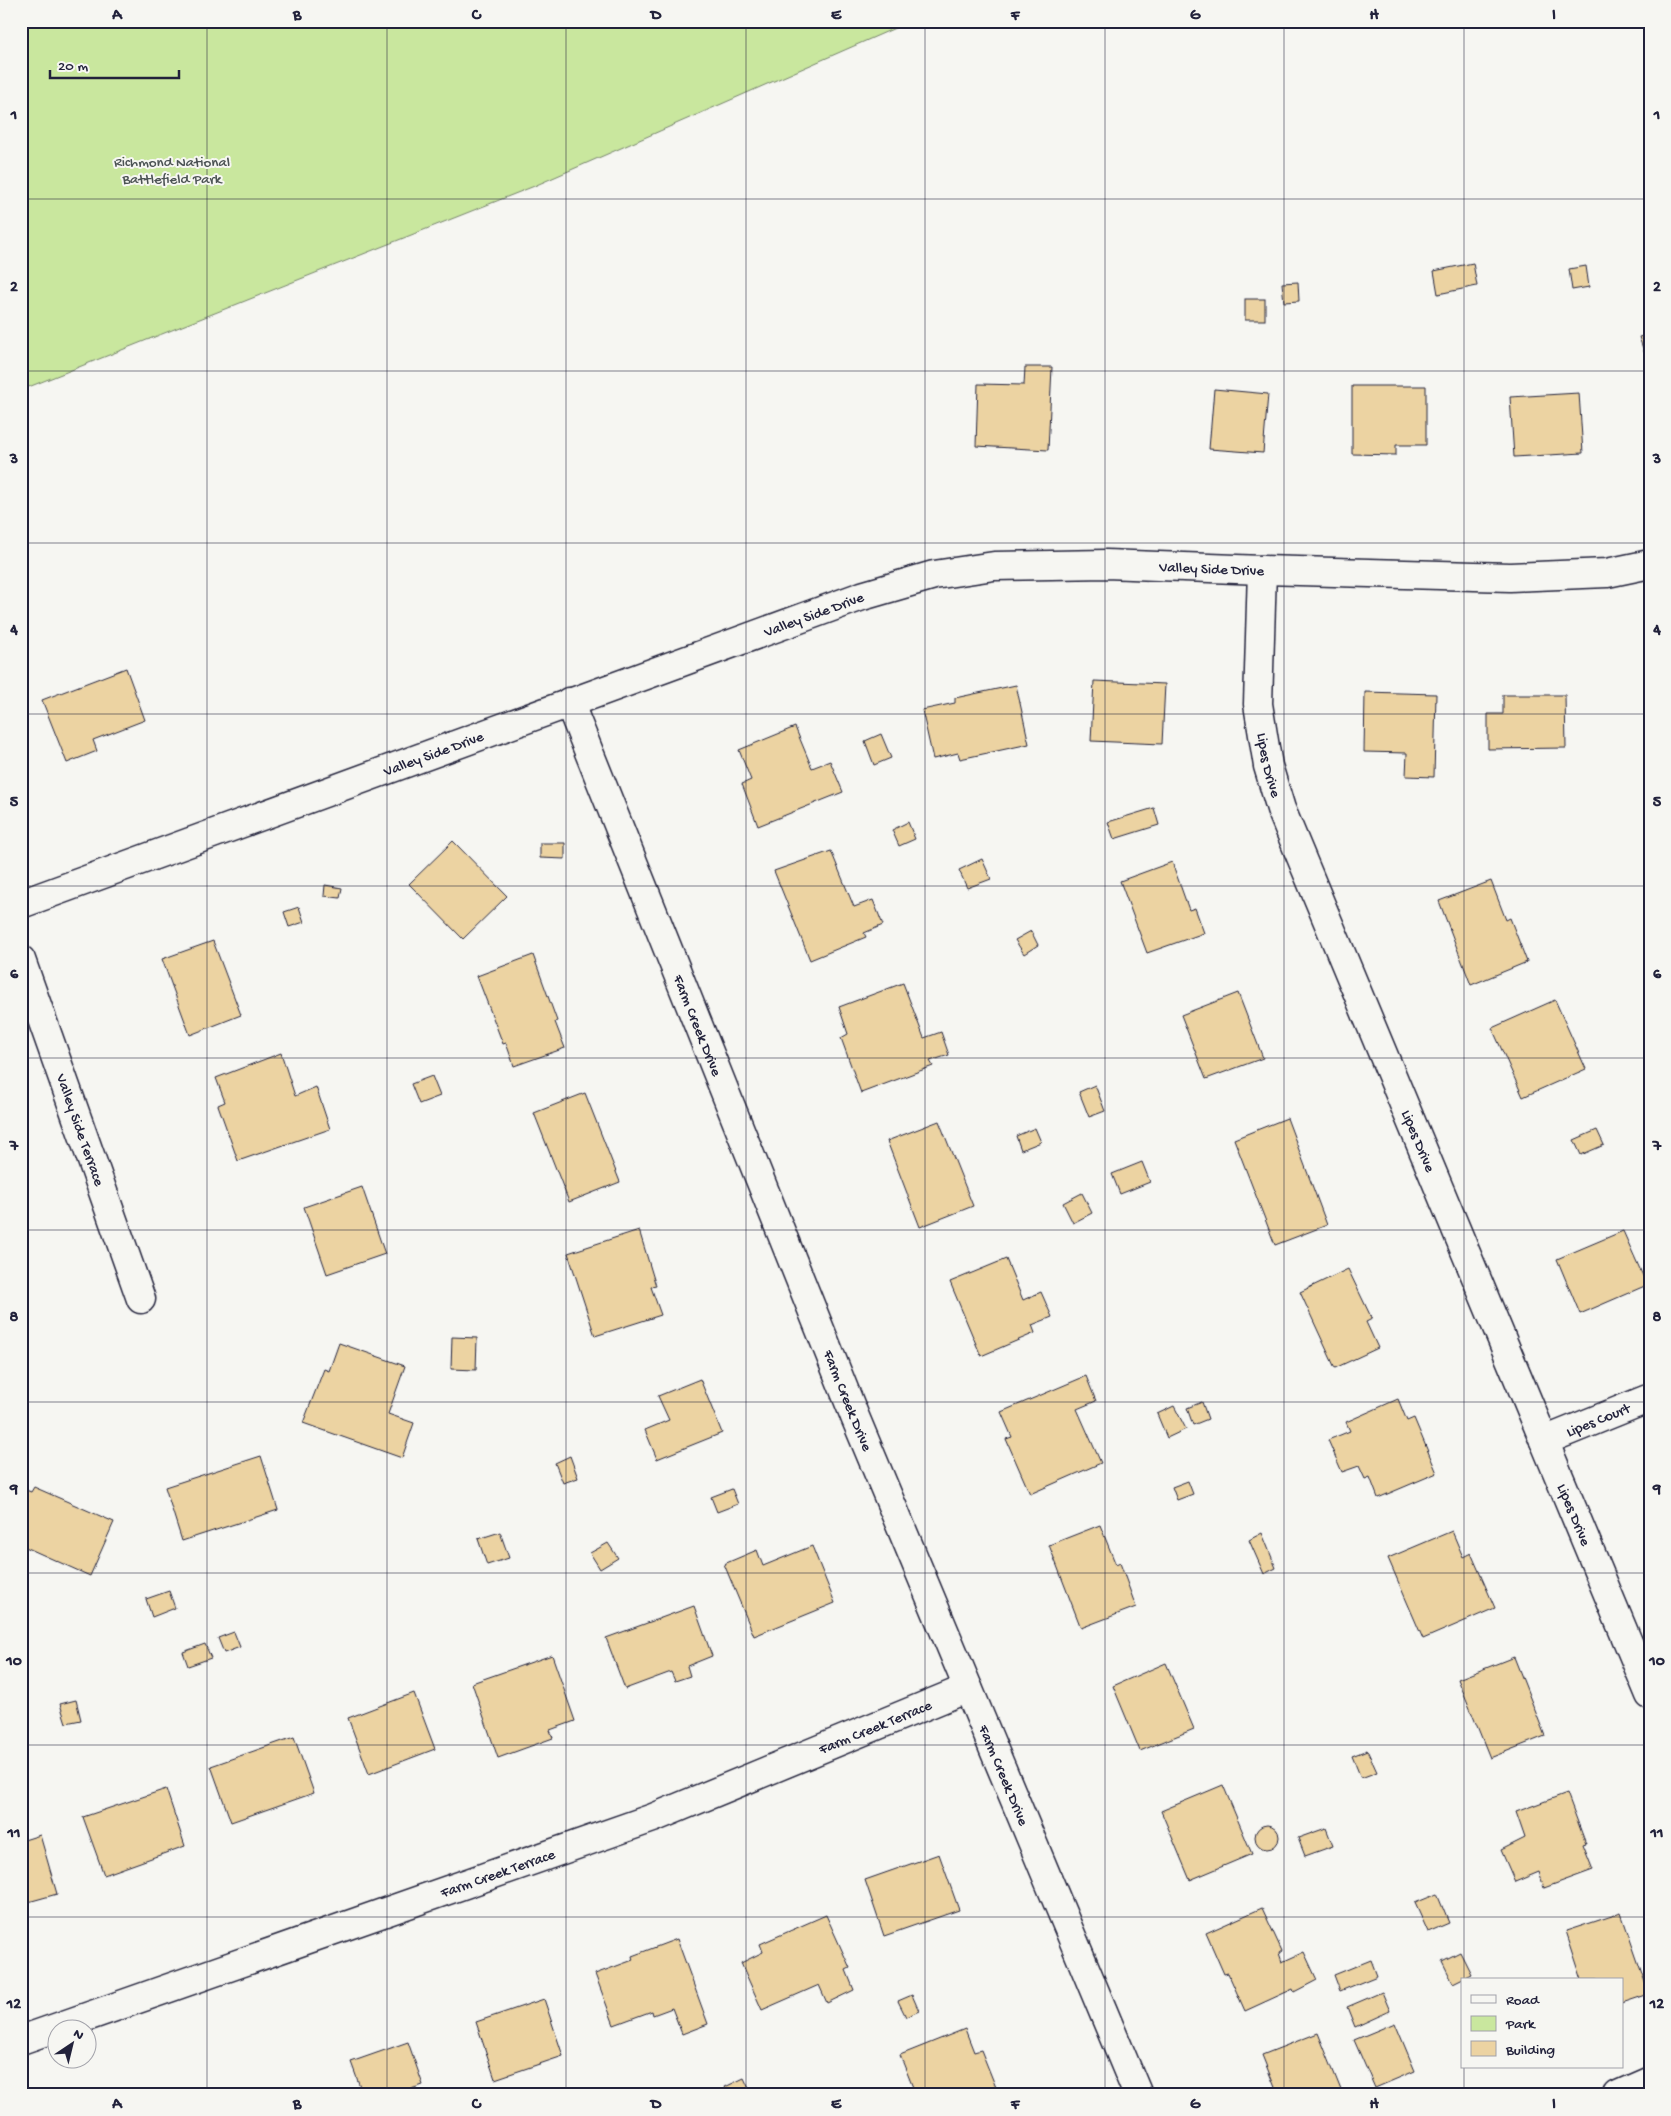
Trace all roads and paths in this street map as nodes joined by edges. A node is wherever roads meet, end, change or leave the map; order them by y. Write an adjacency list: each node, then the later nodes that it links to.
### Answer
1 (1650, 564): 2 (street, Valley Side Drive)
2 (1262, 570): 3 (street, Valley Side Drive); 8 (street, Lipes Drive)
3 (569, 702): 4 (street, Valley Side Drive); 9 (street, Farm Creek Drive)
4 (21, 904)
5 (21, 960): 6 (street, Valley Side Terrace)
6 (141, 1299)
7 (1650, 1398): 8 (street, Lipes Court)
8 (1544, 1441): 10 (street, Lipes Drive)
9 (968, 1688): 11 (street, Farm Creek Terrace); 13 (street, Farm Creek Drive)
10 (1650, 1695)
11 (21, 2040)
12 (1650, 2082): 14 (street)
13 (1138, 2095)
14 (1618, 2095)

